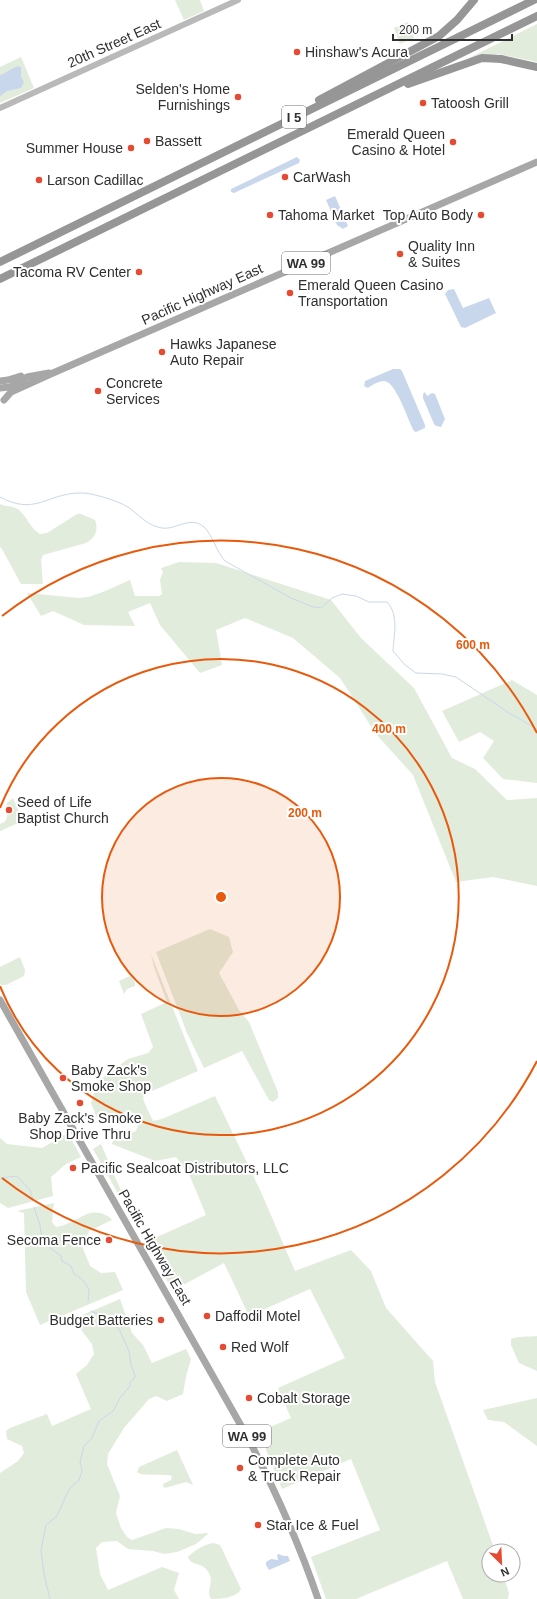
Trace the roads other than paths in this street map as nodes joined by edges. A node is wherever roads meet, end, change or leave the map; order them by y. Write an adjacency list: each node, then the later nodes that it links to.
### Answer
1 (238, 0): 6 (main road, 20th Street East)
2 (474, 0): 8 (highway)
3 (534, 0): 8 (highway, I 5)
4 (537, 16): 7 (highway, I 5)
5 (537, 67): 7 (highway)
6 (0, 108)
7 (334, 115): 11 (highway, I 5)
8 (285, 122): 10 (highway, I 5)
9 (537, 162): 12 (main road, Pacific Highway East / WA 99)
10 (0, 262)
11 (0, 279)
12 (53, 373): 13 (main road, Pacific Highway East / WA 99); 16 (main road, Pacific Highway East / WA 99)
13 (33, 376): 14 (main road); 15 (main road, Pacific Highway East / WA 99)
14 (0, 381)
15 (0, 388): 16 (main road, WA 99)
16 (2, 403)
17 (0, 1000): 18 (main road, Pacific Highway East / WA 99)
18 (318, 1599)

